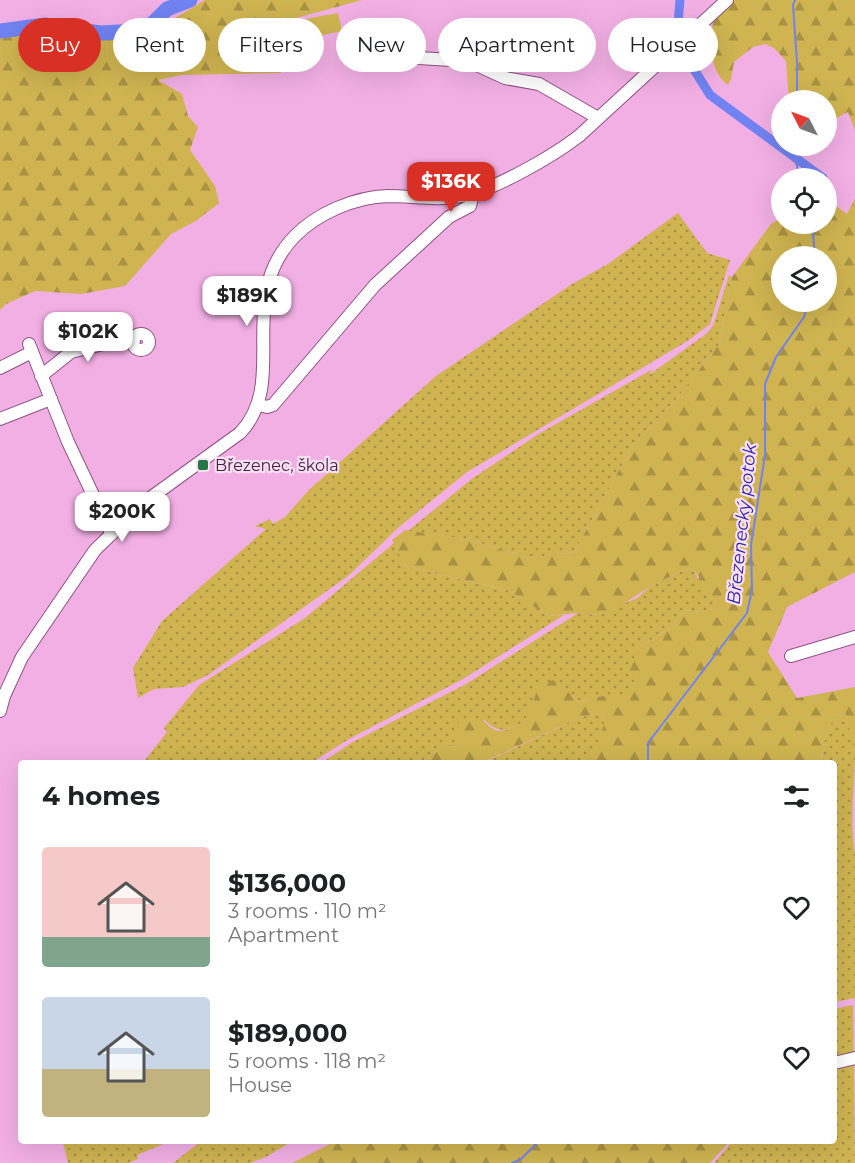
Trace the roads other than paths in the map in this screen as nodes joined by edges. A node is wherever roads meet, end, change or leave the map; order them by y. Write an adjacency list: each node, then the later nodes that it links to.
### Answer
1 (727, 0): 3 (street)
2 (426, 59): 3 (street)
3 (598, 118): 4 (street)
4 (472, 194): 9 (street); 9 (street)
5 (134, 340): 7 (street)
6 (0, 368): 7 (street)
7 (42, 376): 8 (street)
8 (51, 399): 10 (street); 11 (street)
9 (259, 405): 11 (street)
10 (0, 419)
11 (111, 533): 14 (street)
12 (855, 637): 13 (street)
13 (791, 656)
14 (0, 711)
15 (855, 1058): 16 (street)
16 (837, 1062)

